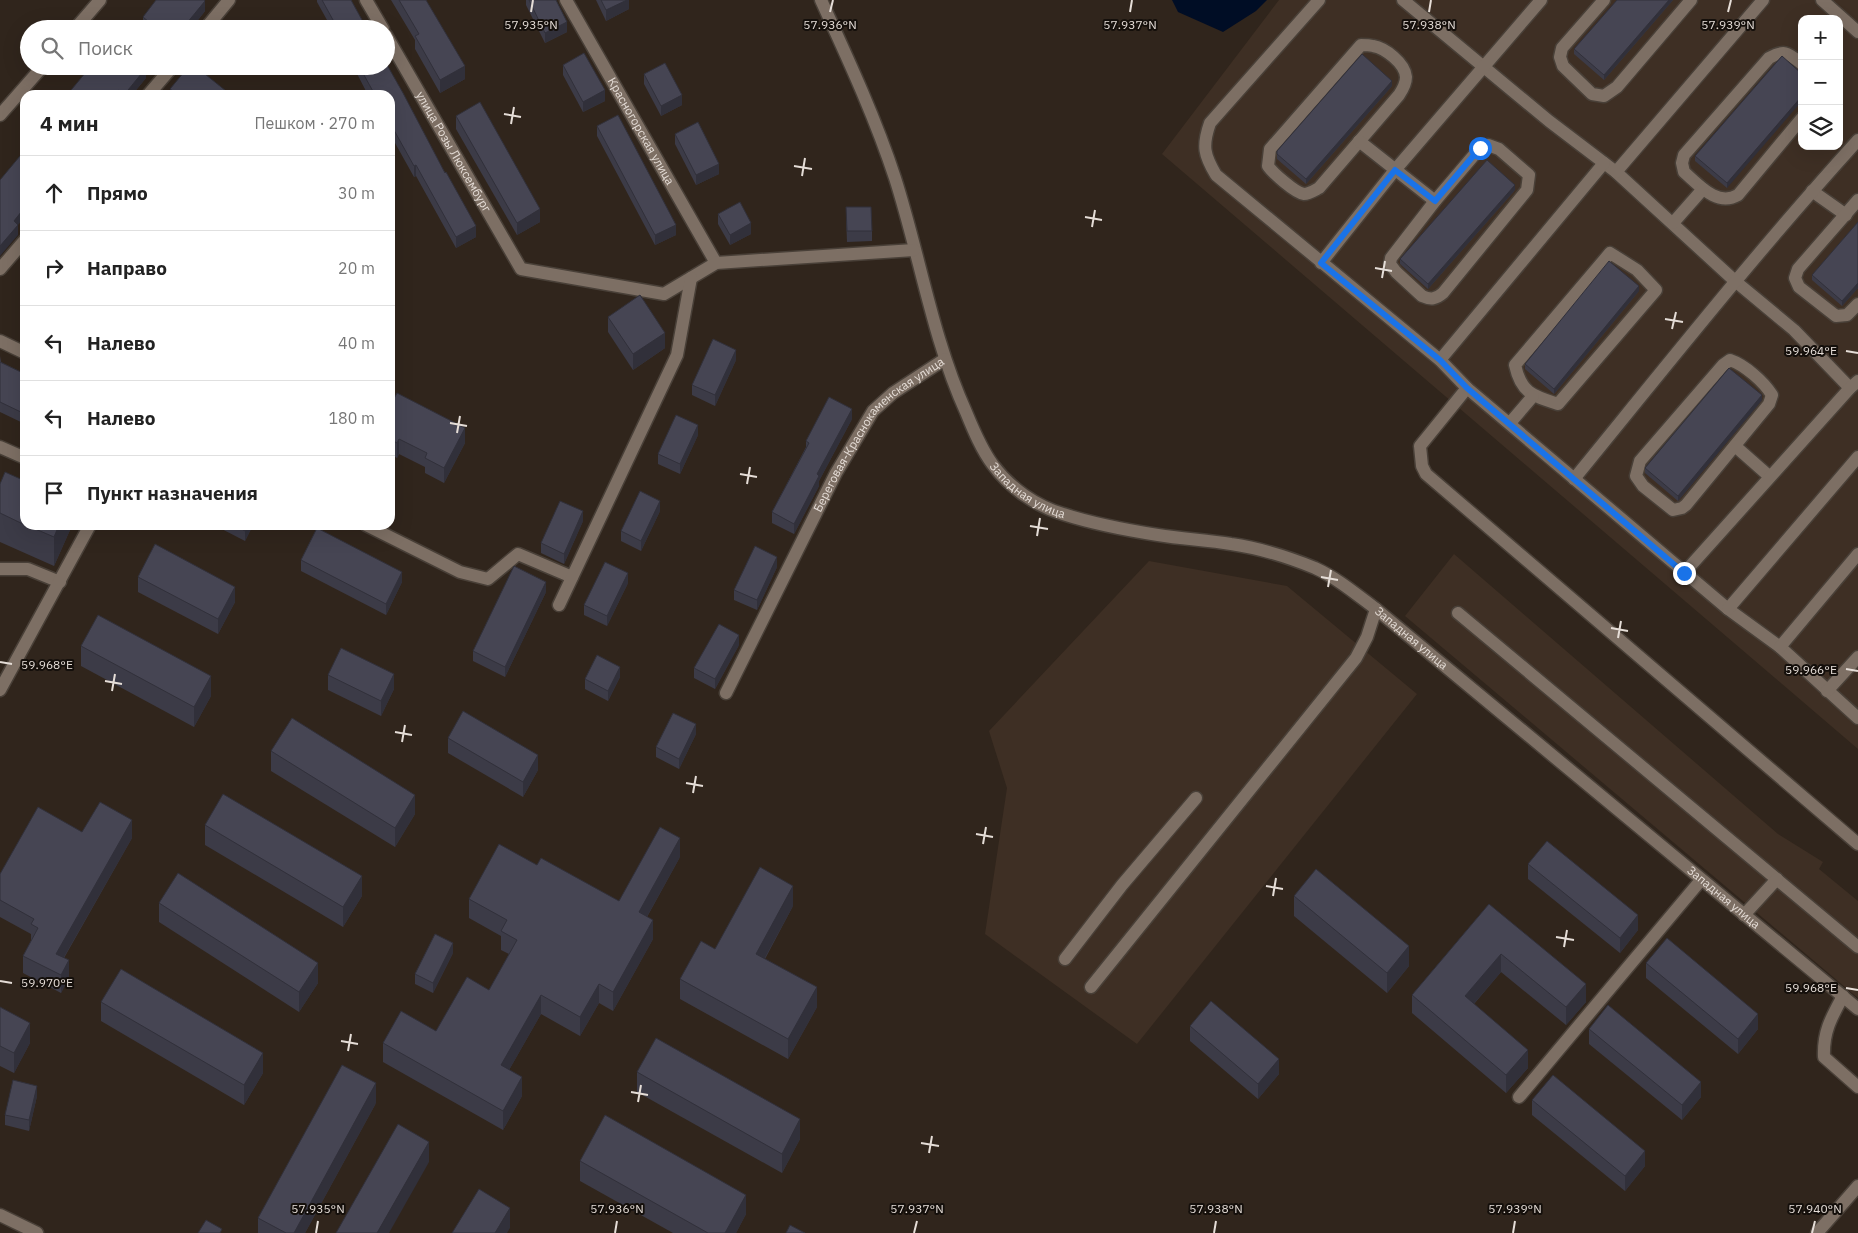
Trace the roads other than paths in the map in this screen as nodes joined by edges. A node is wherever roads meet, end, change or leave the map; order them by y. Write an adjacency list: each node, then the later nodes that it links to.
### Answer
1 (100, 0): 13 (street)
2 (228, 0): 14 (street)
3 (366, 0): 15 (street)
4 (566, 0): 40 (street, Красногорская улица)
5 (821, 0): 39 (street, Береговая-Краснокаменская улица)
6 (1319, 0): 41 (street)
7 (1403, 0): 19 (street)
8 (1541, 0): 19 (street)
9 (1604, 0): 10 (street)
10 (1691, 0)
11 (1763, 0): 31 (street)
12 (1822, 0): 16 (street)
13 (83, 20)
14 (212, 20)
15 (378, 20)
16 (1858, 32)
17 (395, 51): 43 (street, улица Розы Люксембург)
18 (1798, 61): 32 (street)
19 (1483, 66): 29 (street); 30 (street)
20 (35, 75): 22 (street)
21 (165, 75): 23 (street)
22 (22, 90)
23 (152, 90)
24 (20, 92): 25 (street)
25 (0, 115)
26 (1798, 123): 32 (street)
27 (1858, 140): 33 (street)
28 (1359, 141): 28 (street); 30 (street)
29 (1604, 163): 31 (street); 49 (street)
30 (1395, 170): 35 (street); 41 (street)
31 (1616, 172): 37 (street)
32 (1703, 189): 37 (street)
33 (1812, 190): 36 (street); 44 (street)
34 (1858, 200): 36 (street)
35 (1435, 201): 35 (street)
36 (1846, 215): 45 (street)
37 (1673, 223): 44 (street)
38 (20, 246): 42 (street)
39 (914, 250): 40 (street); 48 (street, Береговая-Краснокаменская улица)
40 (716, 263): 43 (street)
41 (1321, 263): 49 (street)
42 (0, 269)
43 (691, 278): 65 (street)
44 (1735, 281): 50 (street); 59 (street)
45 (1858, 304)
46 (0, 341): 47 (street)
47 (20, 351)
48 (945, 359): 68 (street, Западная улица); 75 (street, Береговая-Краснокаменская улица)
49 (1440, 360): 51 (street)
50 (1854, 384): 58 (street)
51 (1467, 388): 53 (street); 78 (street)
52 (1533, 396): 52 (street); 53 (street)
53 (1510, 423): 59 (street)
54 (1734, 446): 54 (street); 58 (street)
55 (0, 447): 56 (street)
56 (20, 456)
57 (1858, 457): 69 (street)
58 (1769, 476): 64 (street)
59 (1574, 479): 64 (street)
60 (87, 530): 66 (street)
61 (376, 530): 65 (street)
62 (1858, 554): 71 (street)
63 (0, 569): 66 (street)
64 (1684, 573): 69 (street)
65 (572, 578): 67 (street)
66 (60, 582): 73 (street)
67 (559, 605)
68 (1376, 609): 80 (street, Западная улица); 84 (street)
69 (1728, 609): 71 (street)
70 (1458, 613): 79 (street)
71 (1780, 647): 74 (street)
72 (1858, 657): 74 (street)
73 (0, 690)
74 (1827, 692): 76 (street)
75 (726, 693)
76 (1858, 718)
77 (1196, 798): 83 (street)
78 (1858, 844)
79 (1777, 879): 81 (street); 82 (street)
80 (1701, 880): 81 (street, Западная улица); 88 (street)
81 (1744, 916): 85 (street, Западная улица)
82 (1858, 947)
83 (1065, 959)
84 (1091, 987)
85 (1843, 996): 86 (street, Западная улица); 87 (street)
86 (1858, 1009)
87 (1858, 1087)
88 (1519, 1097)
89 (1858, 1186): 92 (street)
90 (0, 1215): 91 (street)
91 (37, 1233)
92 (1817, 1233)

